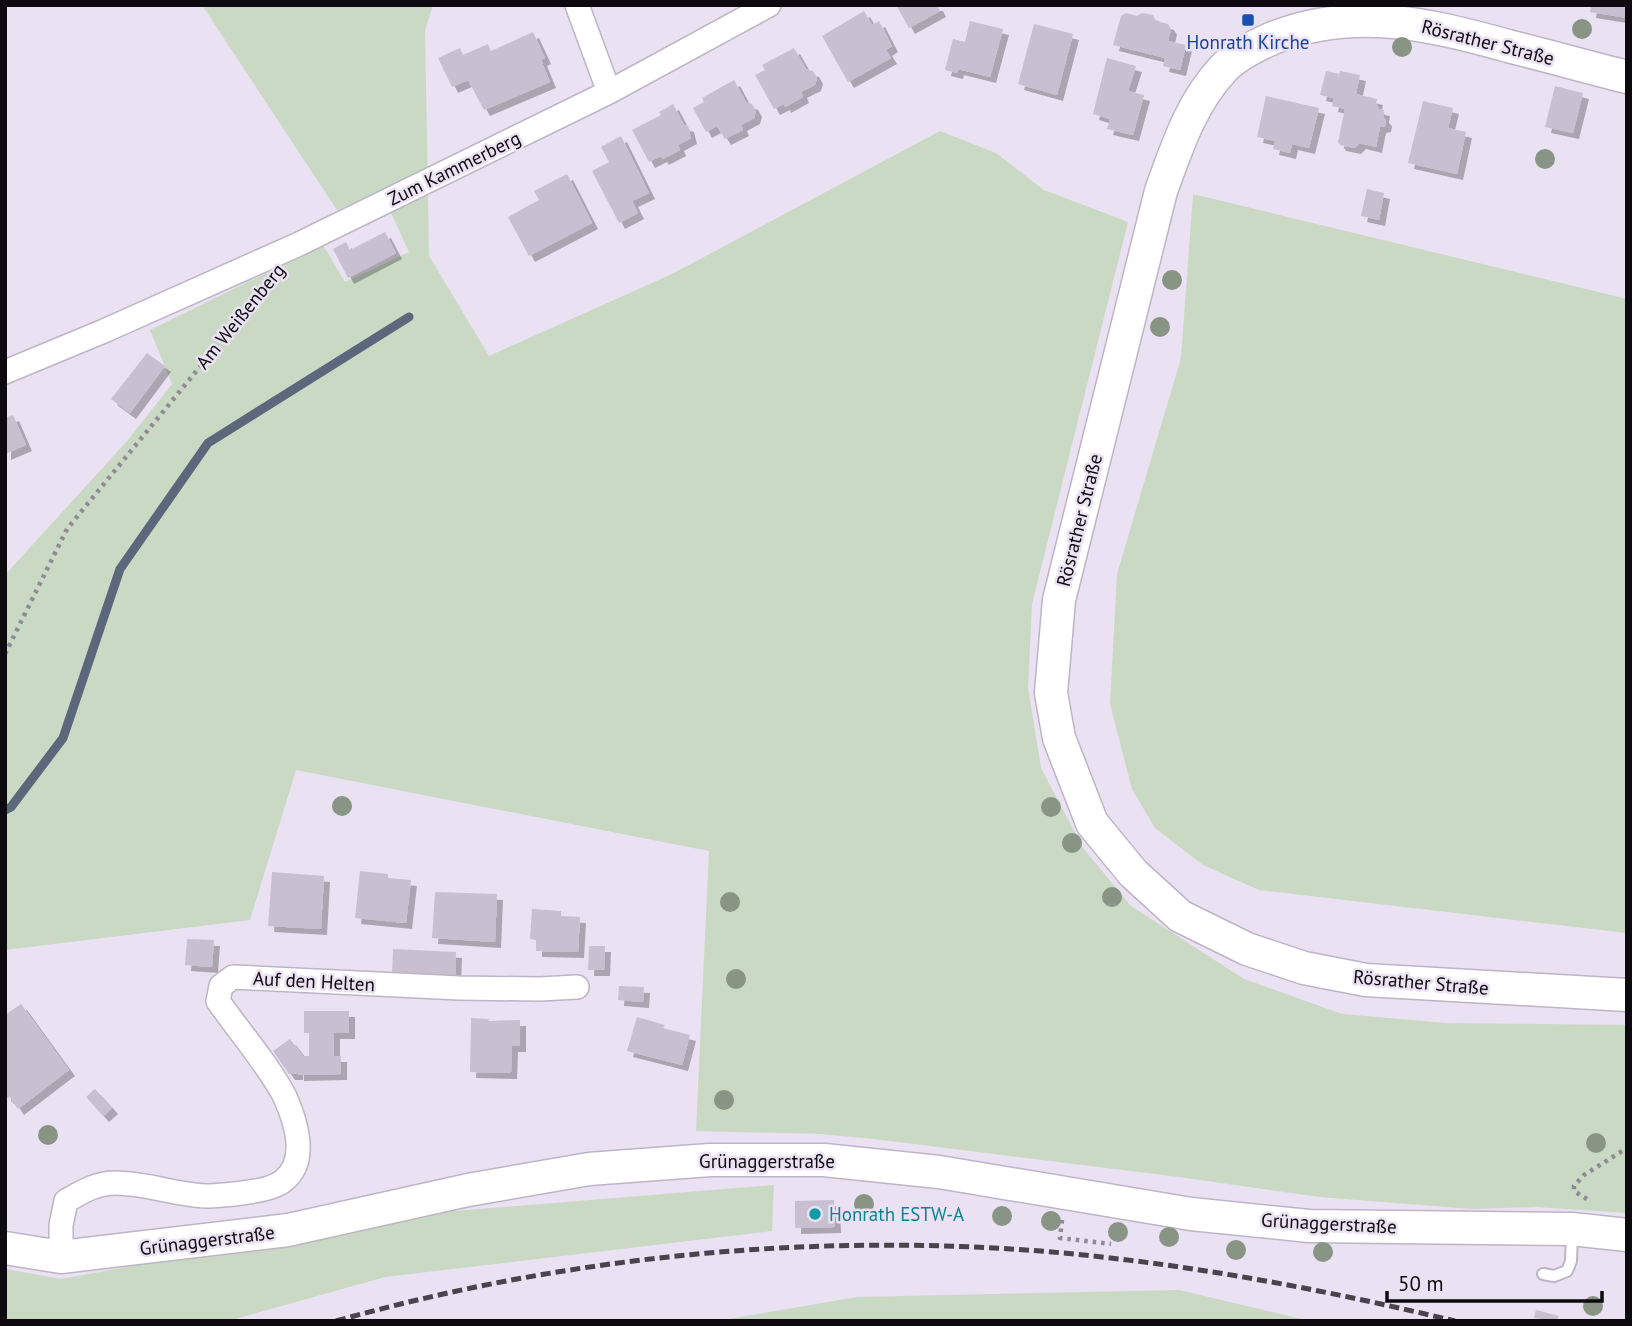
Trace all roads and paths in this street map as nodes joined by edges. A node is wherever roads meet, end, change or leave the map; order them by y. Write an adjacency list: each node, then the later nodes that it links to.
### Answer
1 (577, 5): 5 (street)
2 (769, 5): 5 (street, Zum Kammerberg)
3 (1343, 13): 4 (street, Rösrather Straße); 11 (street, Rösrather Straße)
4 (1627, 77)
5 (609, 92): 6 (street, Zum Kammerberg)
6 (299, 244): 8 (street, Am Weißenberg)
7 (265, 286): 9 (path, Am Weißenberg)
8 (5, 372)
9 (5, 654)
10 (577, 987): 19 (street, Auf den Helten)
11 (1627, 995)
12 (1627, 1148): 13 (path)
13 (1594, 1202)
14 (1572, 1229): 16 (street, Grünaggerstraße); 19 (street, Grünaggerstraße); 20 (lane)
15 (1060, 1231): 17 (path)
16 (1627, 1235)
17 (1111, 1244)
18 (5, 1248): 19 (street, Grünaggerstraße)
19 (61, 1257)
20 (1543, 1274)

